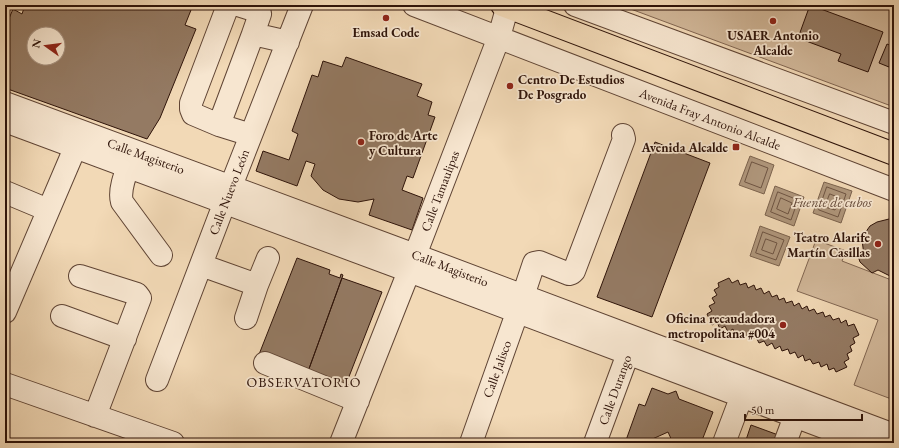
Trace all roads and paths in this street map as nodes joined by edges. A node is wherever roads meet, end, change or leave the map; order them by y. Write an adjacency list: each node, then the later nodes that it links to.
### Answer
1 (231, 5): 13 (street)
2 (238, 5): 7 (street)
3 (302, 5): 9 (street, Calle Nuevo León)
4 (414, 5): 8 (street, Avenida Fray Antonio Alcalde)
5 (575, 5): 12 (street)
6 (506, 6): 8 (street, Calle Tamaulipas); 17 (main road)
7 (253, 34): 9 (street); 13 (street)
8 (499, 37): 19 (street, Avenida Fray Antonio Alcalde); 25 (street, Calle Tamaulipas)
9 (288, 42): 14 (street, Calle Nuevo León)
10 (5, 103): 18 (street, Calle Magisterio)
11 (5, 121): 16 (street, Calle Magisterio)
12 (894, 123)
13 (219, 125): 14 (street)
14 (251, 135): 21 (street, Calle Nuevo León)
15 (623, 135): 30 (street, Calle Jalisco)
16 (75, 148): 18 (street, Calle Magisterio); 22 (street)
17 (894, 154)
18 (131, 159): 21 (street, Calle Magisterio); 23 (street)
19 (894, 190)
20 (5, 192): 22 (street)
21 (228, 195): 25 (street, Calle Magisterio); 26 (street, Calle Nuevo León)
22 (48, 210): 29 (street)
23 (161, 255)
24 (268, 258): 28 (street)
25 (412, 263): 30 (street, Calle Magisterio); 39 (street, Calle Tamaulipas)
26 (201, 265): 28 (street); 36 (street, Calle Nuevo León)
27 (80, 276): 33 (street)
28 (258, 285): 32 (street)
29 (7, 302)
30 (521, 304): 34 (street, Calle Magisterio); 45 (street, Calle Jalisco)
31 (62, 316): 33 (street)
32 (246, 318)
33 (124, 339): 40 (street)
34 (631, 345): 38 (street, Calle Magisterio); 46 (street, Calle Durango)
35 (265, 362): 39 (street)
36 (157, 380)
37 (5, 384): 40 (street)
38 (745, 388): 41 (street, Calle Magisterio); 42 (street, Calle Magisterio); 47 (street)
39 (358, 401): 44 (street, Calle Tamaulipas)
40 (95, 416): 43 (street)
41 (795, 416): 48 (street); 49 (street, Calle Magisterio)
42 (894, 435)
43 (173, 443)
44 (341, 443)
45 (471, 443)
46 (595, 443)
47 (724, 443)
48 (785, 443)
49 (866, 443)

